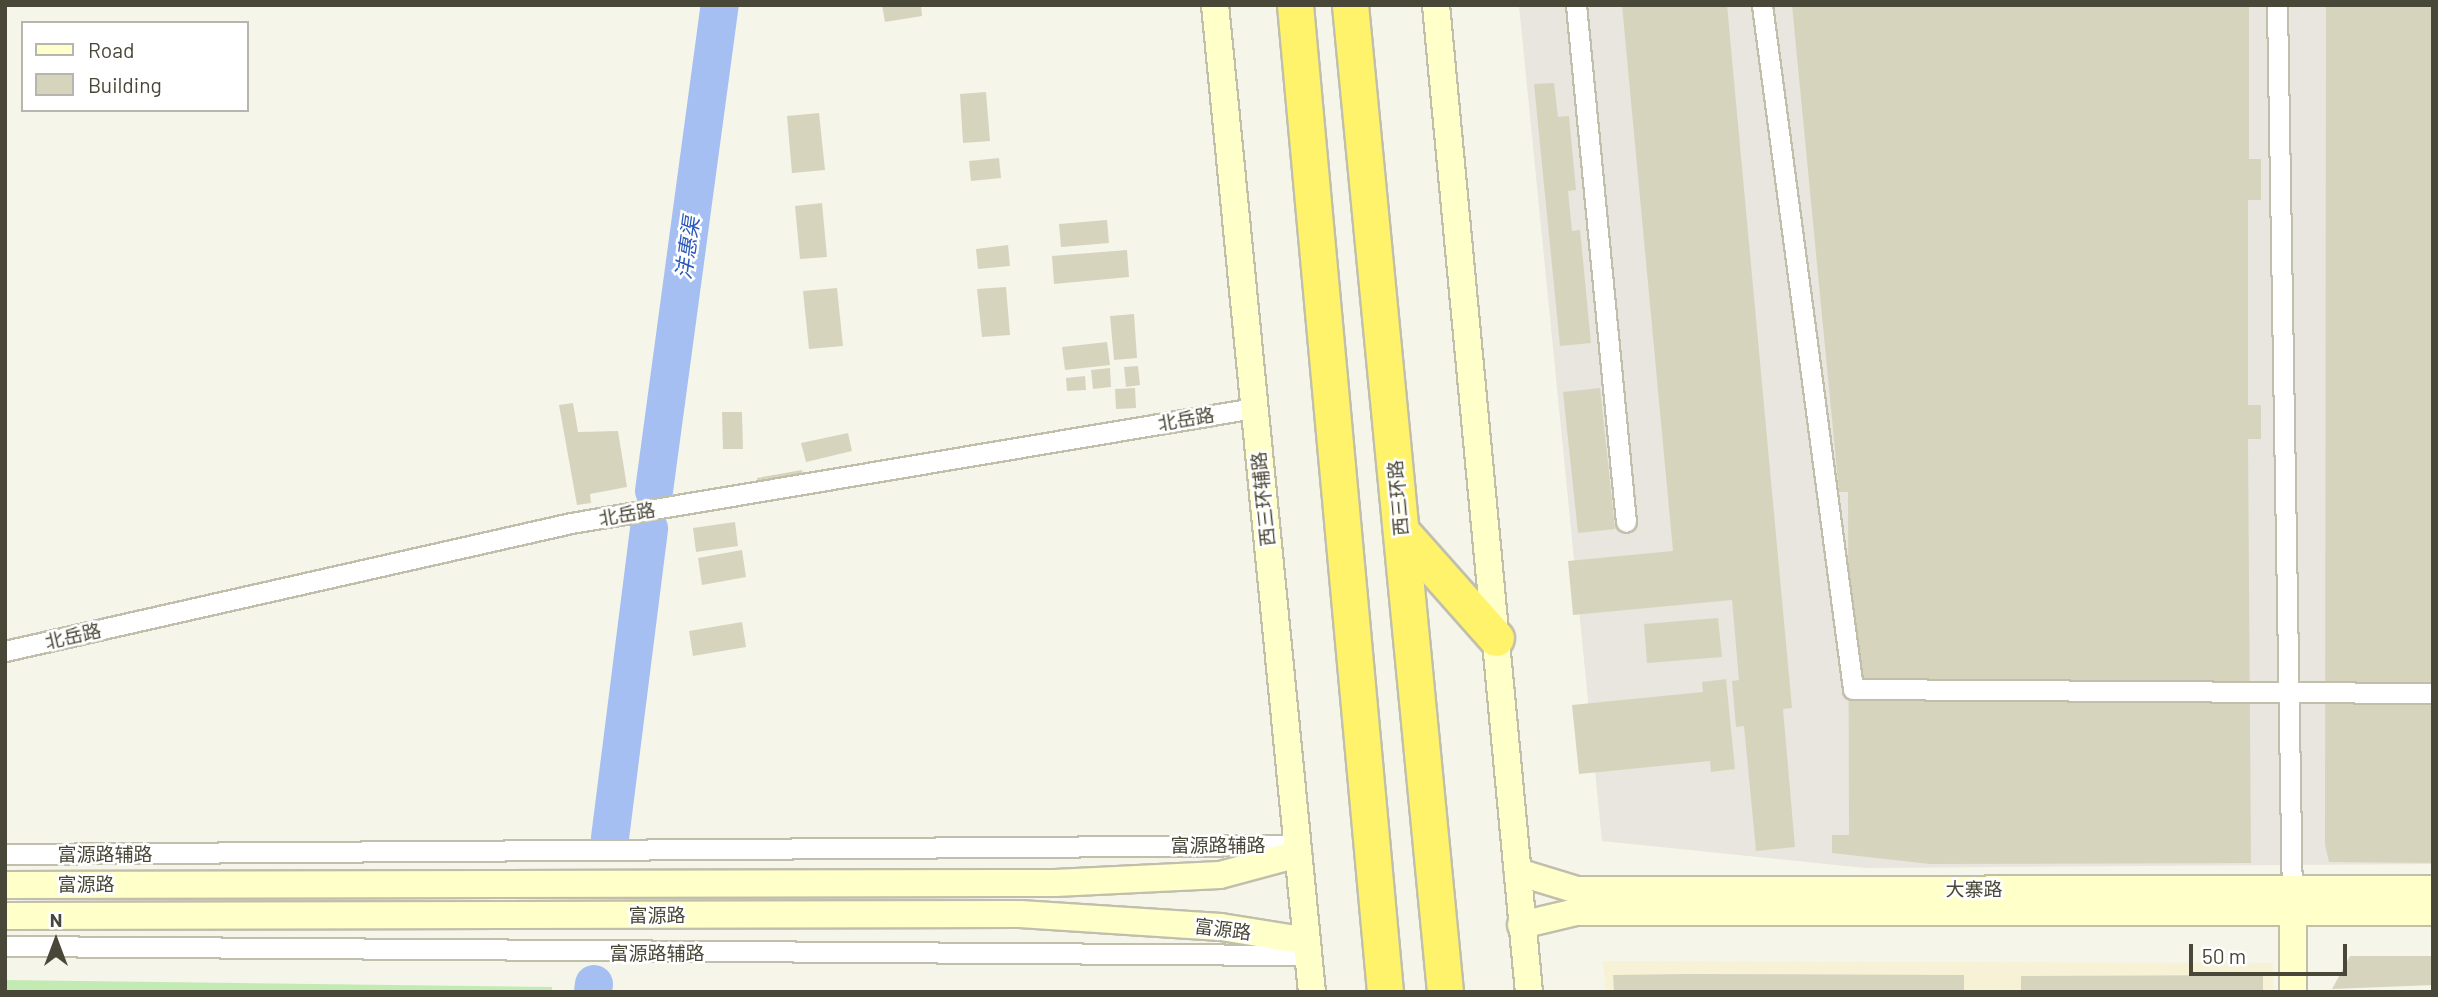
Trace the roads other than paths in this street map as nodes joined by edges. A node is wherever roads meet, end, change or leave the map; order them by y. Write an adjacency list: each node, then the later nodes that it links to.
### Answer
1 (1215, 5): 8 (main road, 西三环辅路)
2 (1295, 5): 27 (highway)
3 (1350, 5): 10 (highway, 西三环路)
4 (1436, 5): 11 (main road)
5 (1576, 5): 9 (street)
6 (1762, 5): 13 (street)
7 (2277, 5): 13 (street)
8 (1254, 408): 12 (street, 北岳路); 15 (main road, 西三环辅路)
9 (1626, 522)
10 (1401, 531): 11 (highway); 28 (highway, 西三环路)
11 (1496, 638): 17 (main road)
12 (5, 651)
13 (2287, 691): 14 (street); 20 (street)
14 (2433, 693)
15 (1298, 850): 16 (street, 富源路辅路); 18 (main road, 富源路); 25 (main road, 西三环辅路)
16 (5, 854)
17 (1518, 872): 20 (main road, 大寨路); 23 (main road)
18 (5, 885)
19 (2433, 889): 20 (main road, 大寨路)
20 (2292, 900): 21 (main road, 大寨路); 23 (main road, 大寨路); 30 (main road)
21 (2433, 912)
22 (5, 916): 25 (main road, 富源路)
23 (1521, 925): 29 (main road)
24 (5, 946): 25 (street, 富源路辅路)
25 (1307, 948): 26 (main road, 西三环辅路)
26 (1312, 992)
27 (1385, 992)
28 (1445, 992)
29 (1529, 992)
30 (2293, 992)

